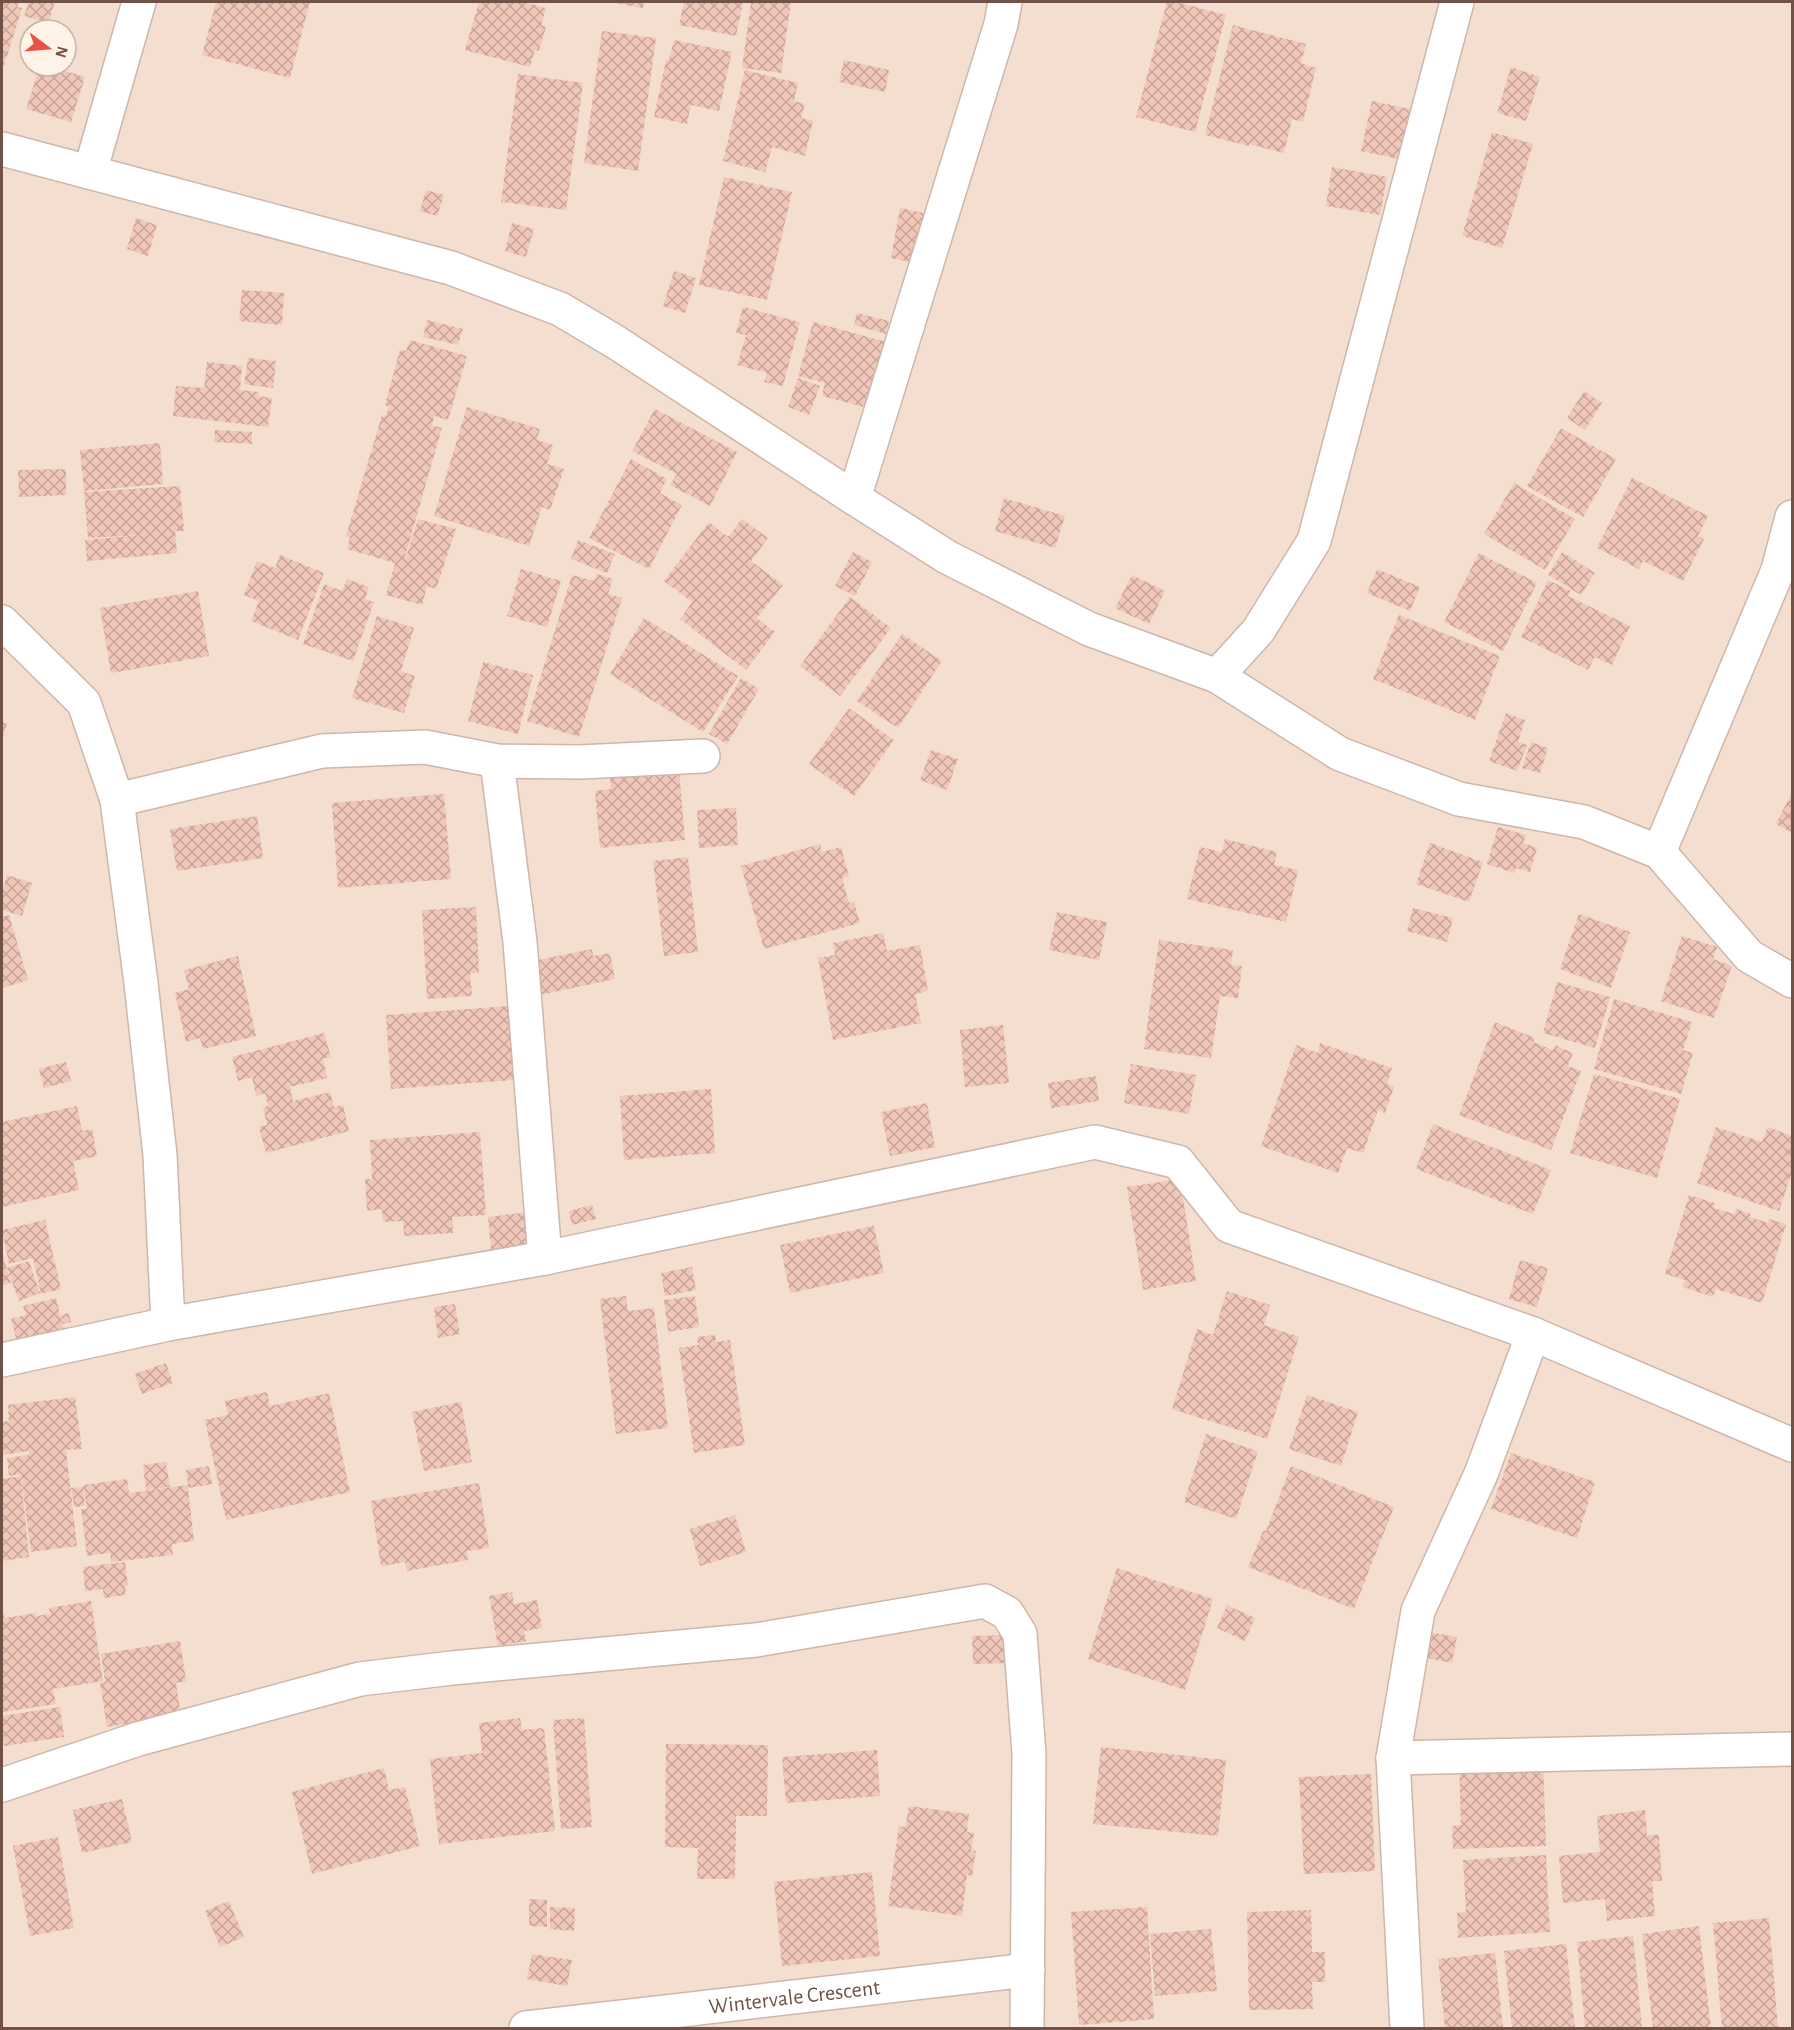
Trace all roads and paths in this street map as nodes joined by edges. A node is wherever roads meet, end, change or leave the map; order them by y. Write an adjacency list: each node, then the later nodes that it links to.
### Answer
1 (139, 2): 5 (street)
2 (1005, 2): 6 (street)
3 (1457, 2): 10 (street)
4 (2, 149): 5 (street)
5 (90, 172): 6 (street)
6 (854, 498): 10 (street)
7 (1792, 517): 8 (street)
8 (1785, 574): 14 (street)
9 (2, 622): 13 (street)
10 (1217, 676): 14 (street)
11 (703, 756): 12 (street)
12 (497, 760): 13 (street); 16 (street)
13 (117, 800): 17 (street)
14 (1659, 852): 15 (street)
15 (1792, 981)
16 (545, 1258): 17 (street); 18 (street)
17 (168, 1324): 19 (street)
18 (1533, 1334): 20 (street); 22 (street)
19 (2, 1360)
20 (1792, 1445)
21 (1792, 1749): 22 (street)
22 (1394, 1758): 27 (street)
23 (2, 1785): 24 (street)
24 (1028, 1970): 25 (street, Wintervale Crescent); 26 (street)
25 (526, 2028)
26 (1027, 2028)
27 (1407, 2028)

